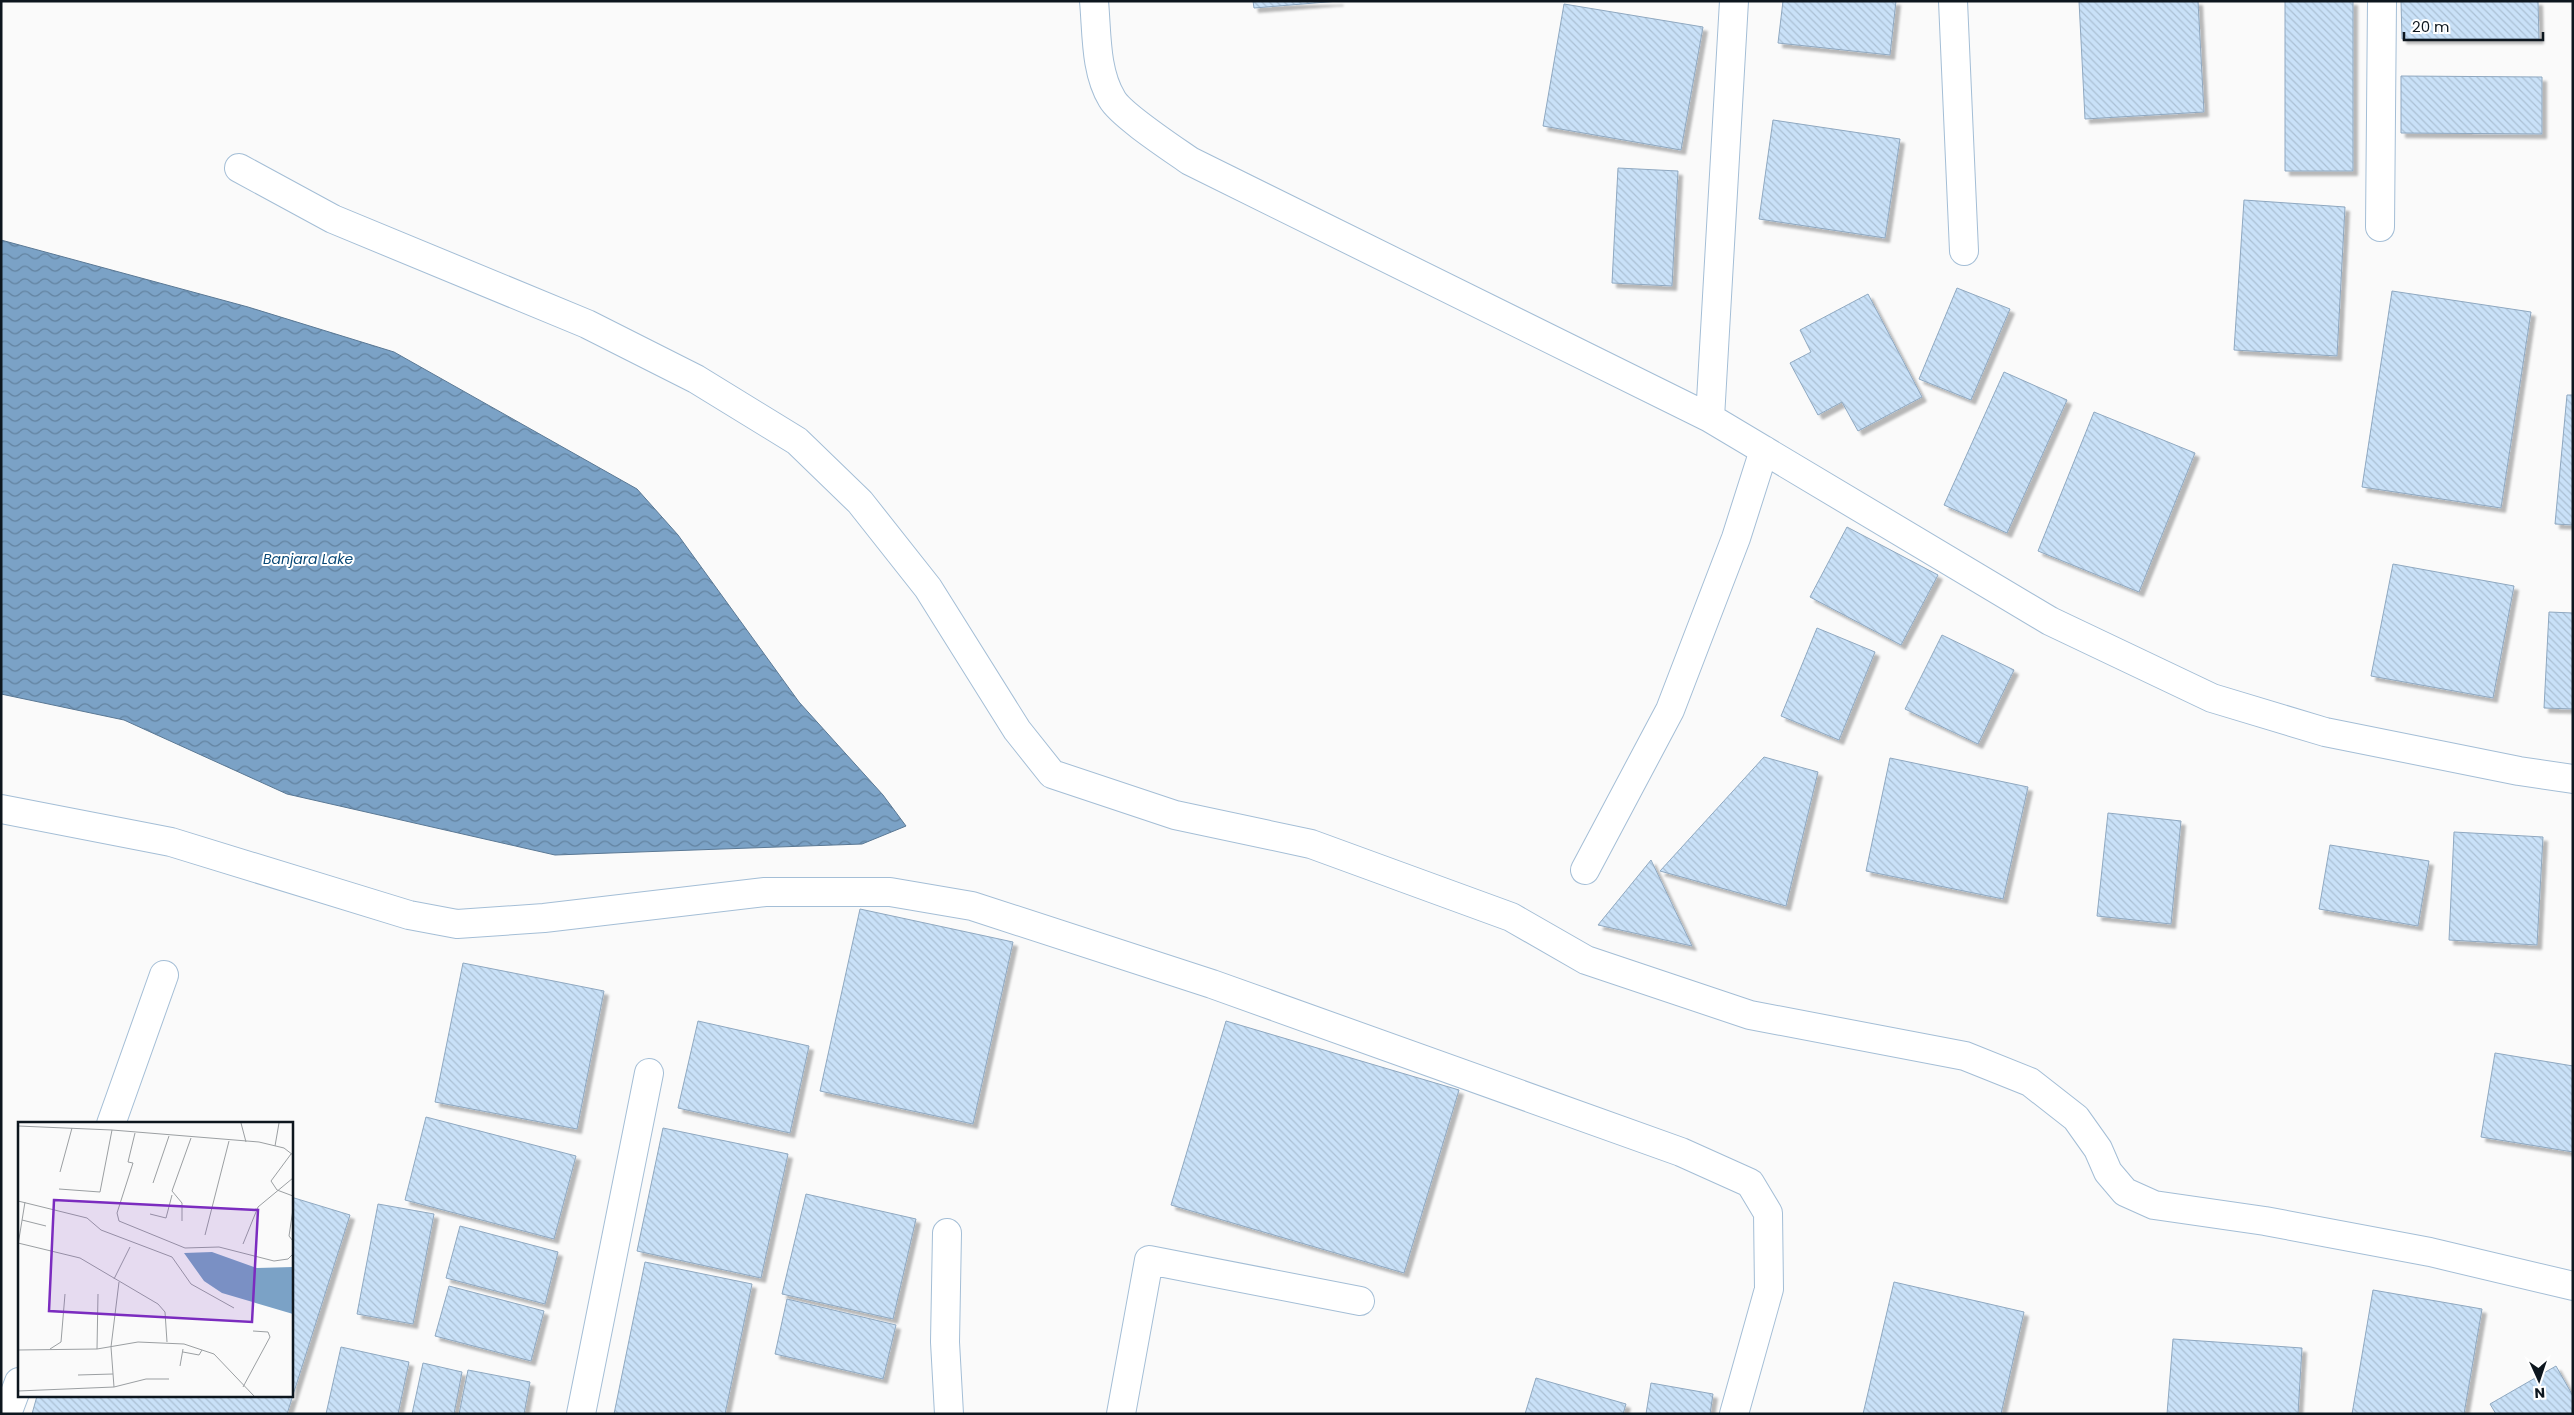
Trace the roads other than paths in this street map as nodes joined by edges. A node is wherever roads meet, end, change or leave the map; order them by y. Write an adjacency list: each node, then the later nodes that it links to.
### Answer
1 (1094, 1): 8 (street)
2 (1734, 1): 8 (street)
3 (1953, 1): 7 (street)
4 (2382, 1): 6 (street)
5 (239, 168): 17 (street)
6 (2380, 227)
7 (1964, 251)
8 (1710, 418): 9 (street)
9 (1764, 450): 10 (street); 12 (street)
10 (2573, 779)
11 (1, 809): 24 (street)
12 (1585, 870)
13 (164, 975): 15 (street)
14 (649, 1073): 21 (street)
15 (112, 1122)
16 (947, 1233): 22 (street)
17 (2573, 1286)
18 (1360, 1301): 23 (street)
19 (18, 1385): 20 (street)
20 (7, 1414)
21 (581, 1414)
22 (949, 1414)
23 (1121, 1414)
24 (1734, 1414)

